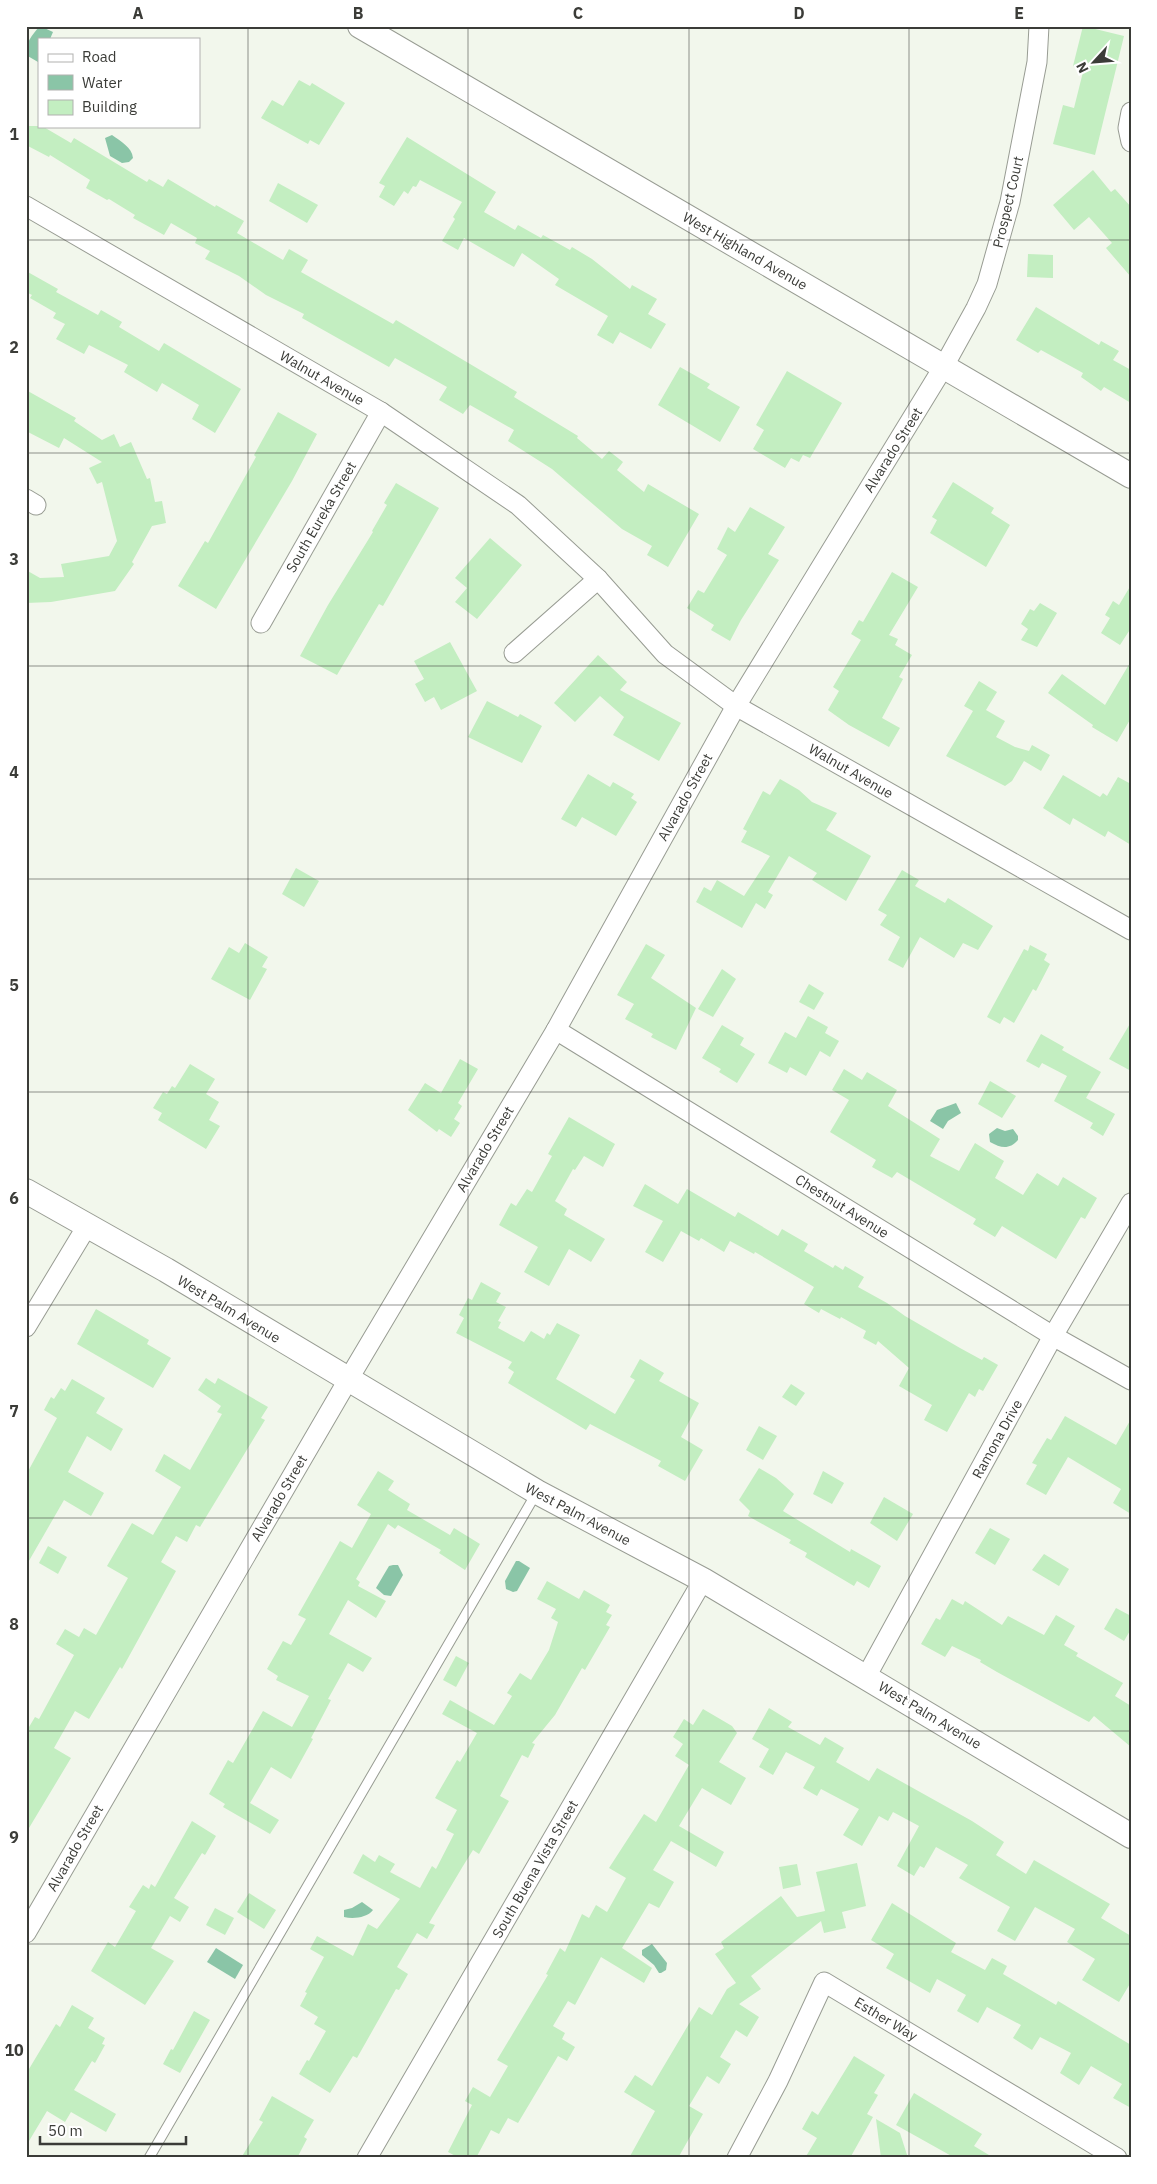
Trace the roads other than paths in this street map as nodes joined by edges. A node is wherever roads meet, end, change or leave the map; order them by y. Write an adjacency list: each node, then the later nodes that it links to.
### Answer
1 (360, 26): 6 (street, West Highland Avenue)
2 (1038, 26): 6 (street, Prospect Court)
3 (1131, 112): 4 (street)
4 (1131, 142)
5 (26, 206): 7 (street, Walnut Avenue)
6 (944, 366): 8 (street, West Highland Avenue); 12 (street, Alvarado Street)
7 (381, 412): 9 (street, Walnut Avenue); 10 (street, South Eureka Street)
8 (1131, 476)
9 (598, 579): 11 (street); 12 (street, Walnut Avenue)
10 (261, 622)
11 (514, 653)
12 (736, 706): 13 (street, Walnut Avenue); 14 (street, Alvarado Street)
13 (1131, 930)
14 (556, 1030): 19 (street, Chestnut Avenue); 20 (street, Alvarado Street)
15 (26, 1191): 17 (street, West Palm Avenue)
16 (1131, 1203): 19 (street, Ramona Drive)
17 (86, 1226): 18 (street); 20 (street, West Palm Avenue)
18 (26, 1327)
19 (1053, 1336): 21 (street, Chestnut Avenue); 24 (street, Ramona Drive)
20 (348, 1380): 22 (street, West Palm Avenue); 26 (street, Alvarado Street)
21 (1131, 1380)
22 (536, 1492): 23 (street, West Palm Avenue); 27 (lane)
23 (703, 1580): 24 (street, West Palm Avenue); 28 (street, South Buena Vista Street)
24 (866, 1677): 25 (street, West Palm Avenue)
25 (1131, 1836)
26 (26, 1933)
27 (150, 2158)
28 (367, 2158)
29 (737, 2158): 30 (street, Esther Way)
30 (1118, 2158)

